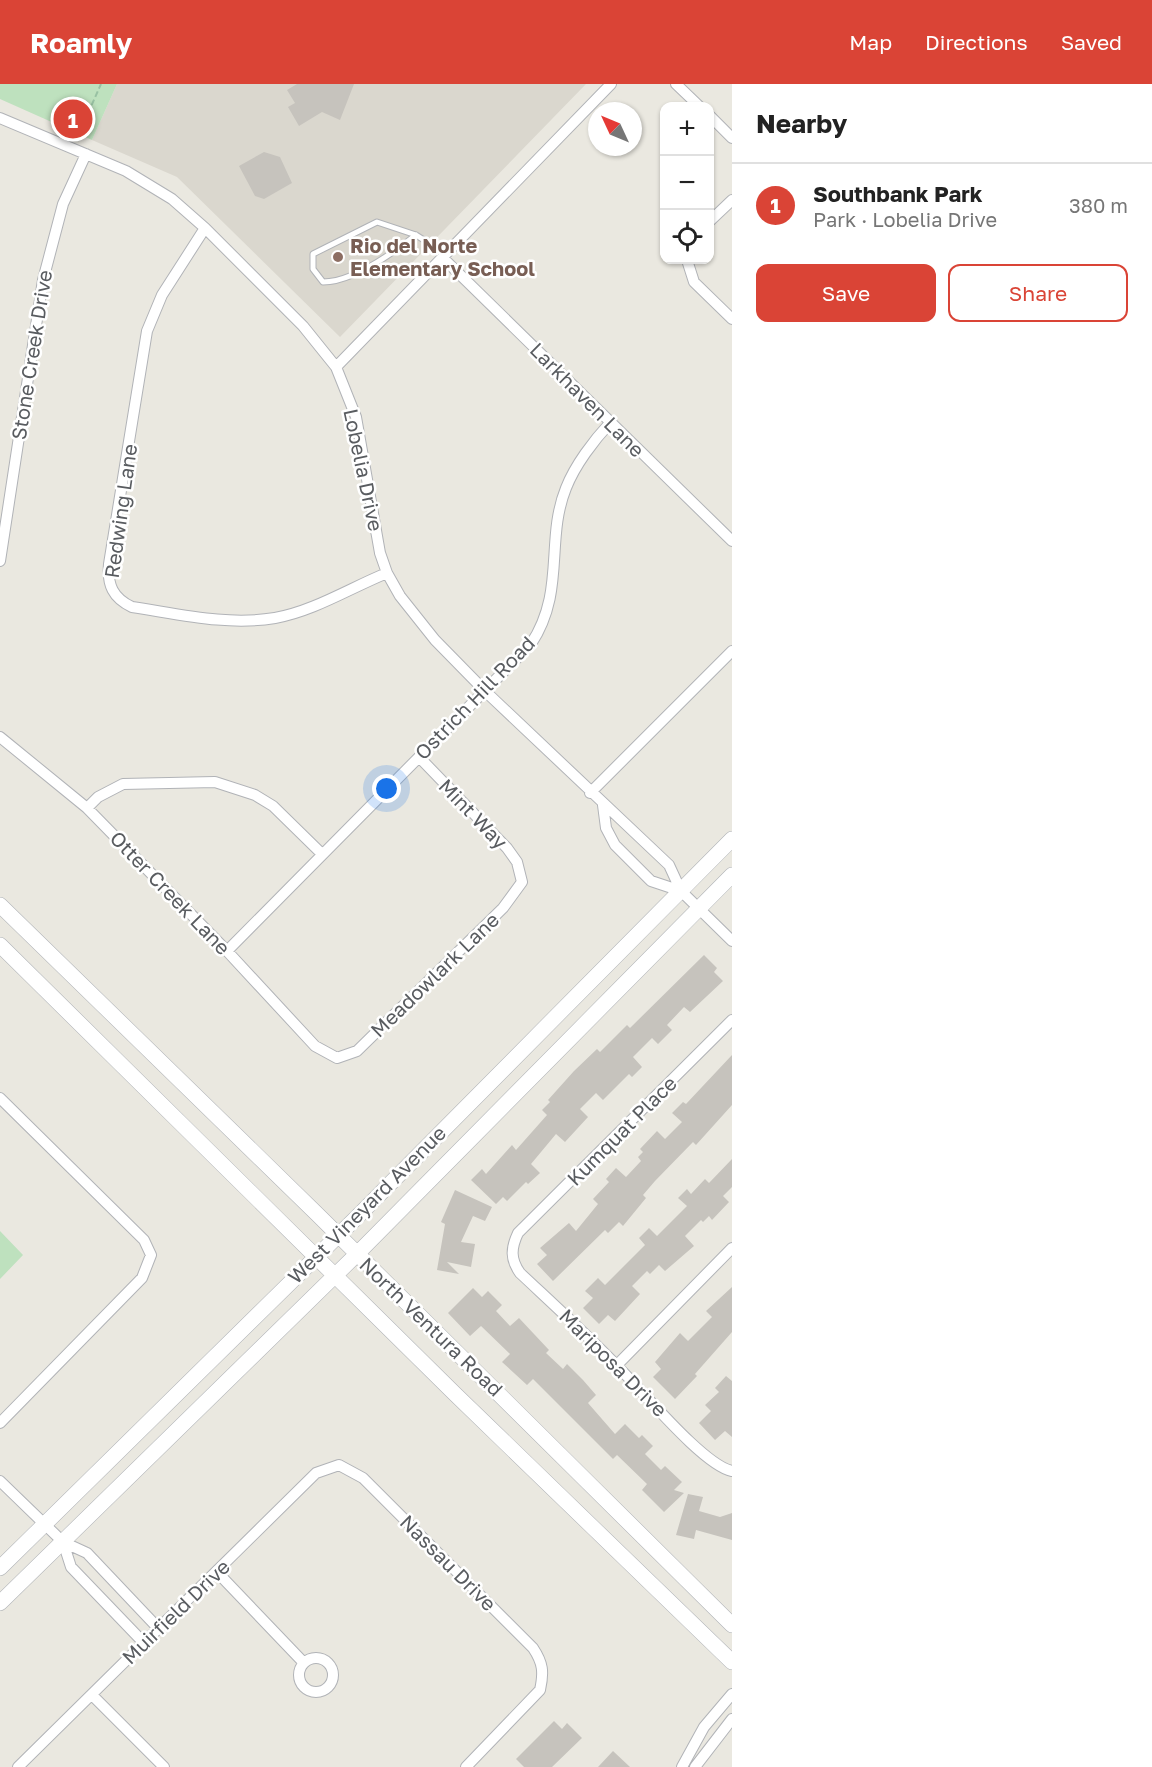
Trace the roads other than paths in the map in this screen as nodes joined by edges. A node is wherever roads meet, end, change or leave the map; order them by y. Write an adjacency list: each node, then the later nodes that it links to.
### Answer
1 (611, 84): 12 (street)
2 (676, 84): 3 (street)
3 (695, 102)
4 (0, 118): 7 (street, Lobelia Drive)
5 (714, 120): 6 (street)
6 (732, 138)
7 (86, 154): 10 (street, Lobelia Drive); 18 (street, Stone Creek Drive)
8 (732, 200): 9 (street)
9 (714, 217)
10 (206, 228): 15 (street, Lobelia Drive); 19 (street, Redwing Lane)
11 (416, 235): 11 (lane); 12 (lane)
12 (445, 256): 15 (street); 16 (street, Larkhaven Lane)
13 (688, 264): 14 (street)
14 (732, 319)
15 (336, 367): 19 (street, Lobelia Drive)
16 (610, 423): 17 (street, Larkhaven Lane); 21 (street, Ostrich Hill Road)
17 (732, 541)
18 (0, 561)
19 (387, 573): 21 (street, Lobelia Drive)
20 (732, 651): 24 (street)
21 (484, 691): 23 (street, Ostrich Hill Road); 24 (street, Lobelia Drive)
22 (0, 737): 26 (street, Otter Creek Lane)
23 (419, 757): 28 (street, Ostrich Hill Road); 29 (street, Mint Way)
24 (590, 793): 25 (street, Lobelia Drive)
25 (603, 805): 31 (street, Lobelia Drive); 31 (street, Lobelia Drive)
26 (87, 808): 28 (street); 36 (street, Otter Creek Lane)
27 (732, 839): 31 (main road, West Vineyard Avenue)
28 (322, 854): 36 (street, Ostrich Hill Road)
29 (522, 875): 38 (street, Meadowlark Lane)
30 (732, 875): 33 (main road, West Vineyard Avenue)
31 (681, 891): 33 (street, Lobelia Drive); 40 (main road, West Vineyard Avenue)
32 (0, 905): 40 (main road, North Ventura Road)
33 (699, 909): 34 (street, Lobelia Drive); 43 (main road, West Vineyard Avenue)
34 (732, 941)
35 (0, 945): 44 (main road, North Ventura Road)
36 (227, 951): 38 (street, Otter Creek Lane)
37 (732, 1020): 41 (street, Kumquat Place)
38 (332, 1056)
39 (0, 1098): 47 (street)
40 (338, 1235): 43 (main road, North Ventura Road); 44 (main road, West Vineyard Avenue)
41 (514, 1243): 46 (street, Mariposa Drive)
42 (732, 1248): 46 (street)
43 (357, 1254): 45 (main road, West Vineyard Avenue); 56 (main road, North Ventura Road)
44 (316, 1256): 45 (main road, North Ventura Road); 51 (main road, West Vineyard Avenue)
45 (335, 1276): 52 (main road, West Vineyard Avenue); 60 (main road, North Ventura Road)
46 (617, 1365): 49 (street, Mariposa Drive)
47 (0, 1423)
48 (339, 1466): 54 (street, Muirfield Drive); 66 (street, Nassau Drive)
49 (732, 1471)
50 (0, 1481): 51 (street)
51 (45, 1524): 52 (street); 53 (main road, West Vineyard Avenue)
52 (63, 1542): 55 (main road, West Vineyard Avenue); 57 (street); 58 (street)
53 (0, 1568)
54 (217, 1572): 57 (street, Muirfield Drive); 59 (street)
55 (0, 1603)
56 (732, 1625)
57 (159, 1629): 58 (street, Muirfield Drive)
58 (144, 1643): 62 (street, Muirfield Drive)
59 (304, 1662)
60 (732, 1662)
61 (732, 1694): 67 (street)
62 (92, 1695): 64 (street, Muirfield Drive); 65 (street)
63 (732, 1719): 68 (street)
64 (18, 1767)
65 (164, 1767)
66 (466, 1767)
67 (682, 1767)
68 (695, 1767)

